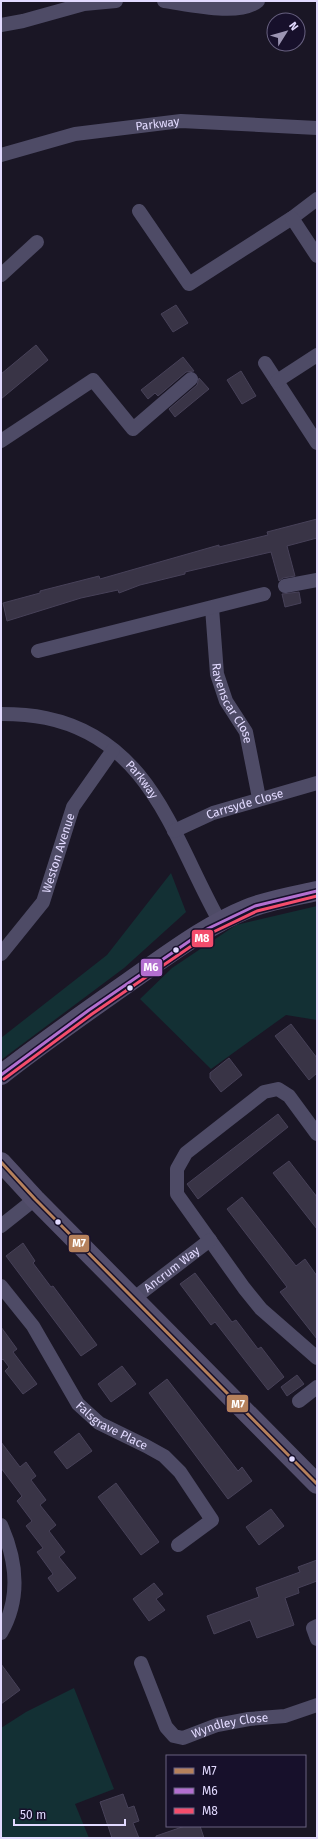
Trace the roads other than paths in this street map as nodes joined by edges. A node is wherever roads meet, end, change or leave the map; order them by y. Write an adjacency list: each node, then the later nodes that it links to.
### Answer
1 (116, 1): 4 (street)
2 (164, 1): 3 (street)
3 (258, 1)
4 (1, 25)
5 (317, 128): 6 (street, Parkway)
6 (1, 155)
7 (317, 199): 9 (street)
8 (139, 211): 9 (street)
9 (292, 218): 11 (street)
10 (37, 242): 12 (street)
11 (317, 256)
12 (1, 275)
13 (317, 355): 16 (street)
14 (265, 363): 16 (street)
15 (191, 379): 17 (street)
16 (277, 381): 18 (street)
17 (1, 441)
18 (317, 443)
19 (317, 580): 20 (street)
20 (285, 586)
21 (264, 594): 22 (street)
22 (212, 608): 23 (street); 27 (street, Ravenscar Close)
23 (38, 651)
24 (1, 714): 25 (street, Parkway)
25 (113, 750): 28 (street, Parkway); 31 (street, Weston Avenue)
26 (317, 783): 27 (street, Carrsyde Close)
27 (259, 798): 28 (street, Carrsyde Close)
28 (174, 830): 30 (street, Parkway)
29 (317, 891): 30 (street)
30 (220, 922): 32 (street)
31 (1, 954)
32 (1, 1075)
33 (317, 1134): 37 (street)
34 (1, 1162): 35 (street)
35 (35, 1200): 36 (street); 39 (street)
36 (1, 1226)
37 (210, 1240): 39 (street, Ancrum Way); 40 (street)
38 (1, 1286): 45 (street, Falsgrave Place)
39 (133, 1299): 43 (street)
40 (317, 1358)
41 (317, 1387): 42 (street)
42 (299, 1401)
43 (317, 1484)
44 (1, 1525): 47 (street)
45 (178, 1545)
46 (317, 1626): 48 (street)
47 (1, 1633)
48 (317, 1639)
49 (141, 1663): 50 (street, Wyndley Close)
50 (317, 1705)

